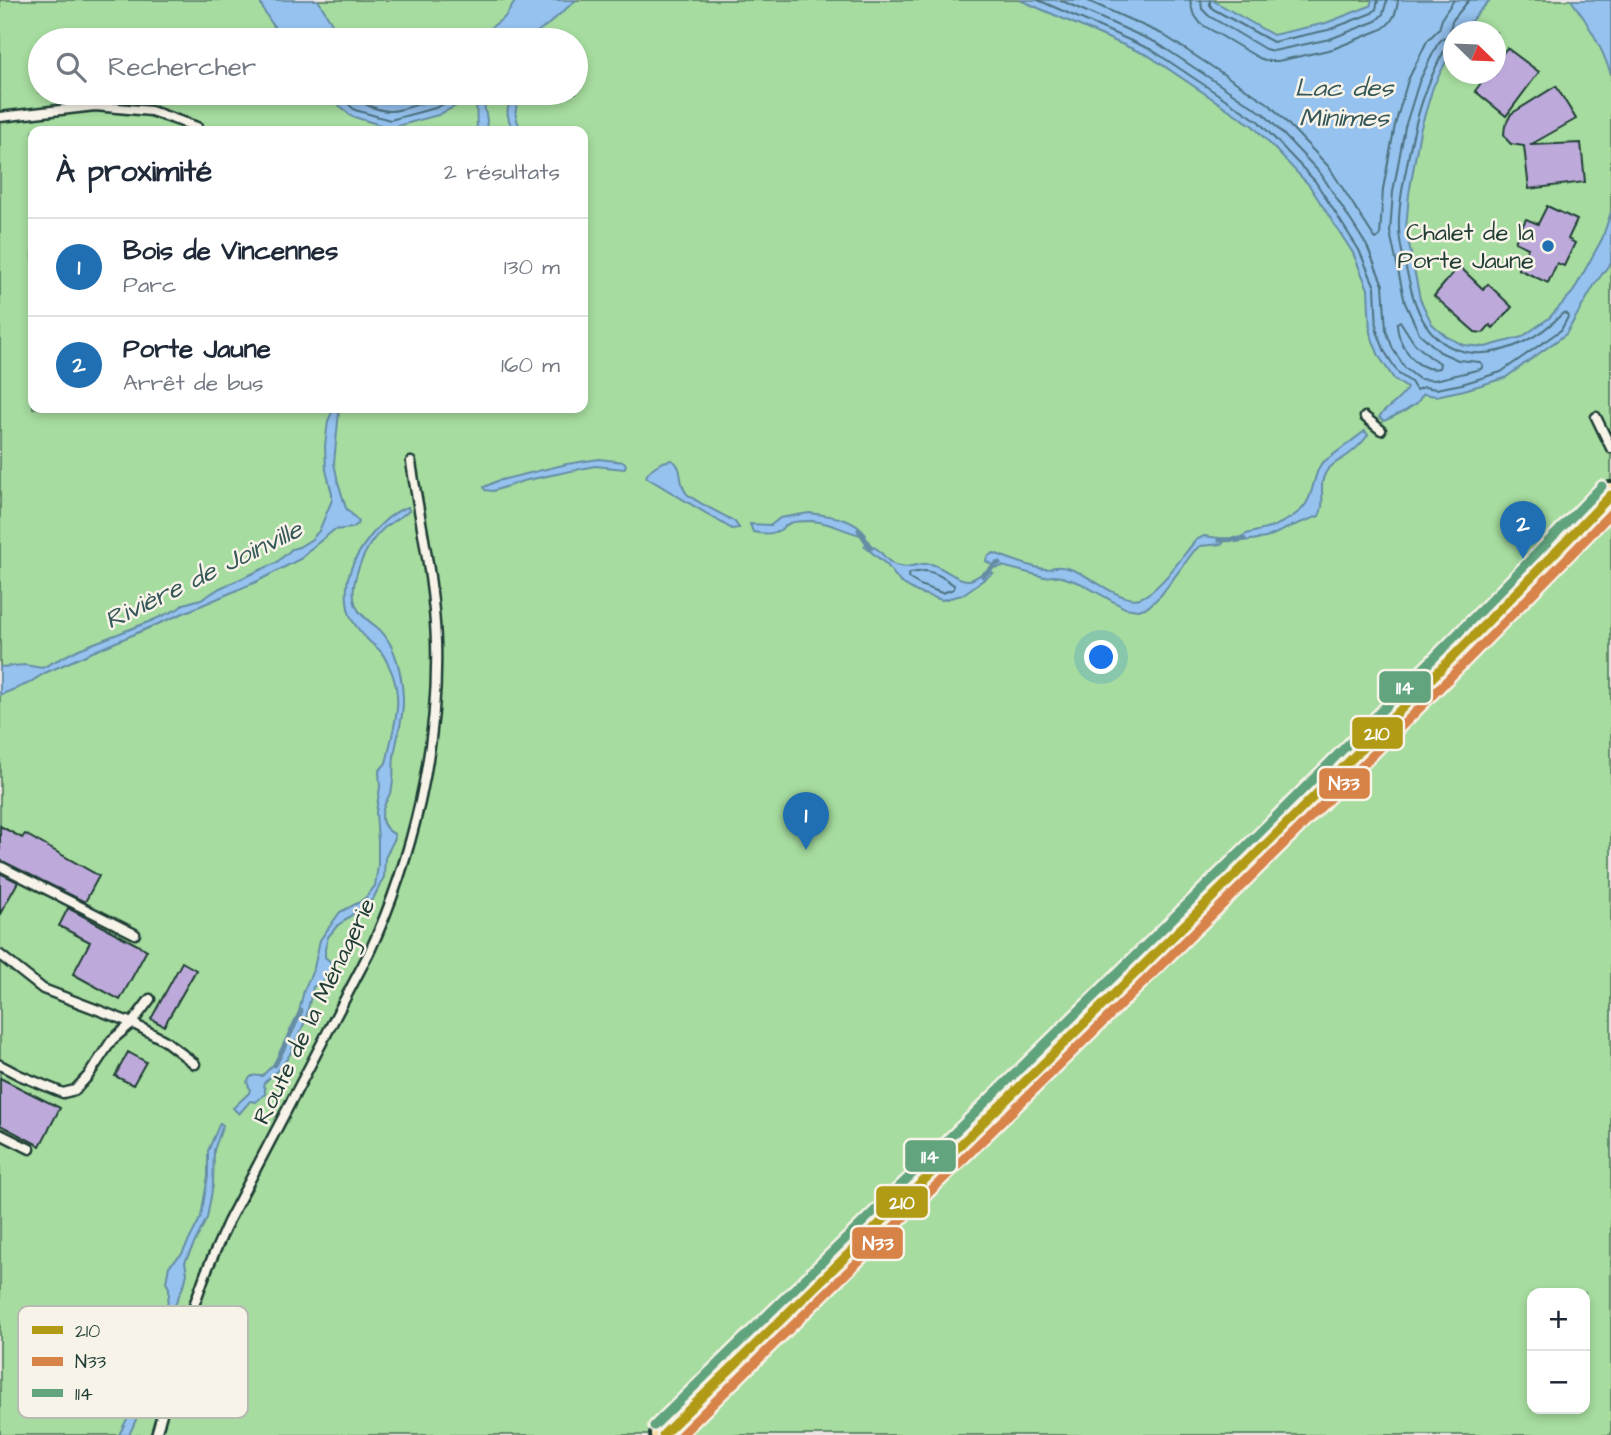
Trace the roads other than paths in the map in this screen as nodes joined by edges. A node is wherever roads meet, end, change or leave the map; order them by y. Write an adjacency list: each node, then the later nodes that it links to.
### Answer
1 (0, 117): 2 (lane)
2 (194, 126)
3 (1366, 418): 5 (lane)
4 (1596, 418): 6 (lane)
5 (1381, 430)
6 (1611, 448)
7 (411, 462): 18 (lane, Route de la Ménagerie)
8 (1611, 495): 21 (main road)
9 (0, 866): 10 (lane)
10 (135, 934)
11 (0, 956): 13 (lane)
12 (150, 999): 13 (lane)
13 (132, 1023): 14 (lane); 15 (lane)
14 (195, 1064)
15 (0, 1065)
16 (0, 1133): 17 (lane)
17 (30, 1149)
18 (194, 1306)
19 (161, 1418): 20 (lane, Route de la Ménagerie)
20 (156, 1435)
21 (663, 1435)

